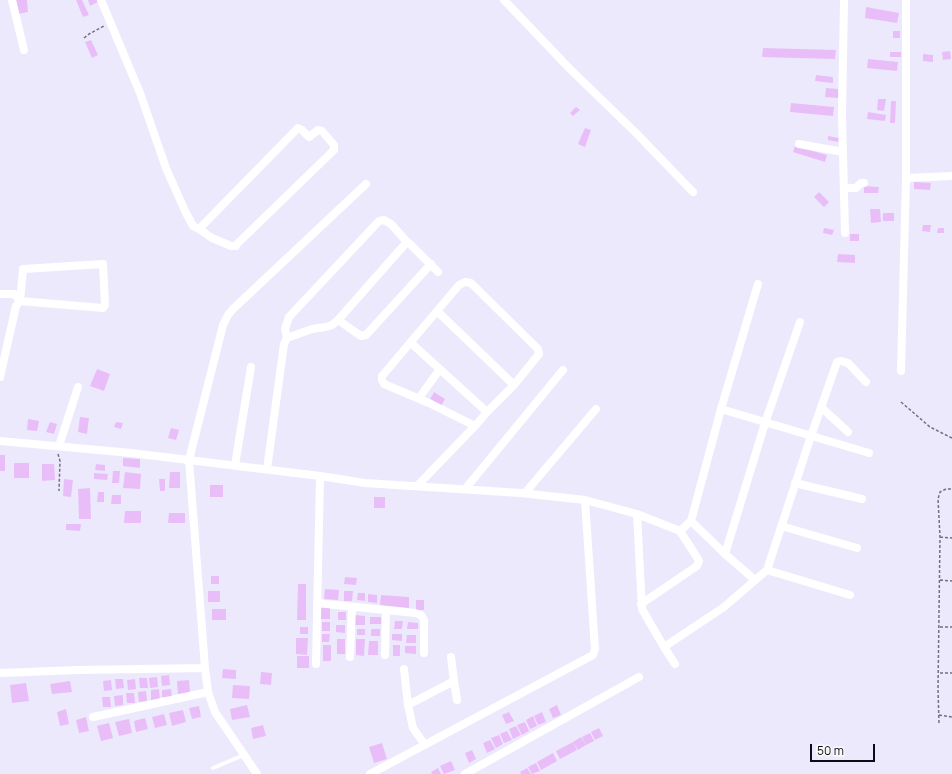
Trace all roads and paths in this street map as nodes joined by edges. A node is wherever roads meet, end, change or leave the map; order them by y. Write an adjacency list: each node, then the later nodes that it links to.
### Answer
1 (12, 0): 8 (street)
2 (101, 0): 6 (street)
3 (504, 0): 16 (street)
4 (844, 0): 10 (street)
5 (906, 0): 12 (street)
6 (111, 22): 7 (path); 17 (street)
7 (84, 38)
8 (24, 50)
9 (799, 144): 10 (street)
10 (843, 152): 15 (street)
11 (952, 176): 12 (street)
12 (906, 178): 33 (street)
13 (864, 183): 15 (street)
14 (366, 184): 52 (street)
15 (844, 188): 18 (street)
16 (693, 192)
17 (199, 230): 17 (street)
18 (845, 233)
19 (407, 242): 20 (street); 26 (street); 28 (street)
20 (431, 264): 21 (street); 26 (street)
21 (438, 272)
22 (758, 284): 42 (street)
23 (0, 294): 24 (street)
24 (20, 301): 24 (street); 34 (street)
25 (438, 312): 29 (street); 36 (street); 36 (street)
26 (338, 320): 28 (street)
27 (800, 322): 44 (street)
28 (287, 338): 54 (street)
29 (411, 343): 31 (street); 38 (street)
30 (251, 367): 53 (street)
31 (440, 369): 38 (street); 43 (street)
32 (563, 370): 58 (street)
33 (902, 371)
34 (0, 377)
35 (866, 382): 40 (street)
36 (514, 385): 43 (street)
37 (78, 387): 50 (street)
38 (419, 398): 45 (street)
39 (901, 402): 48 (path)
40 (821, 407): 46 (street); 47 (street)
41 (596, 408): 61 (street)
42 (721, 409): 44 (street); 65 (street)
43 (487, 412): 45 (street)
44 (766, 422): 47 (street); 71 (street)
45 (475, 426): 57 (street)
46 (848, 432)
47 (811, 436): 51 (street); 56 (street)
48 (952, 438)
49 (0, 441): 50 (street)
50 (59, 446): 52 (street); 60 (path)
51 (869, 453)
52 (189, 460): 53 (street); 90 (street)
53 (235, 466): 54 (street)
54 (267, 469): 55 (street)
55 (320, 476): 57 (street); 77 (street)
56 (795, 483): 62 (street); 66 (street)
57 (418, 485): 58 (street)
58 (466, 488): 61 (street)
59 (952, 489): 68 (path)
60 (59, 491)
61 (525, 493): 63 (street)
62 (862, 499)
63 (585, 500): 64 (street); 104 (street)
64 (637, 514): 67 (street); 78 (street)
65 (691, 521): 67 (street); 71 (street)
66 (781, 526): 70 (street); 72 (street)
67 (680, 531): 78 (street)
68 (940, 537): 69 (path); 74 (path)
69 (952, 538)
70 (857, 548)
71 (725, 554): 73 (street)
72 (767, 570): 73 (street); 76 (street)
73 (755, 580): 83 (street)
74 (940, 580): 75 (path); 81 (path)
75 (952, 581)
76 (850, 596)
77 (317, 603): 79 (street); 88 (street)
78 (641, 604): 83 (street)
79 (352, 607): 80 (street); 86 (street)
80 (386, 610): 84 (street); 85 (street)
81 (939, 627): 82 (path); 93 (path)
82 (952, 627)
83 (664, 647): 89 (street)
84 (424, 653)
85 (385, 655)
86 (350, 657)
87 (451, 657): 96 (street)
88 (316, 664)
89 (675, 664)
90 (205, 668): 92 (street); 97 (street)
91 (404, 669): 99 (street)
92 (0, 673)
93 (939, 673): 94 (path); 100 (path)
94 (952, 673)
95 (639, 677): 109 (street)
96 (454, 681): 98 (street); 99 (street)
97 (208, 692): 101 (street); 105 (street)
98 (457, 700)
99 (408, 705): 104 (street)
100 (939, 715): 102 (path); 103 (path)
101 (93, 717)
102 (952, 717)
103 (939, 723)
104 (425, 745): 108 (street)
105 (244, 755): 106 (lane); 107 (street)
106 (213, 768)
107 (257, 774)
108 (370, 774)
109 (465, 774)

